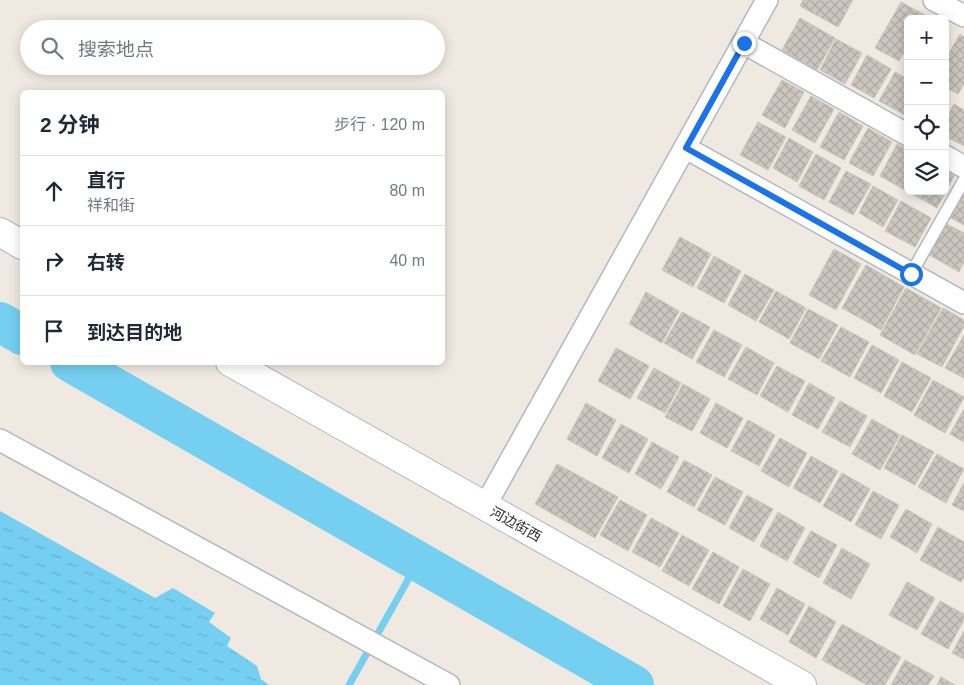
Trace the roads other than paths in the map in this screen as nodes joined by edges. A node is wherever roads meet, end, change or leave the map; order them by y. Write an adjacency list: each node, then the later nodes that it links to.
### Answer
1 (767, 0): 4 (street)
2 (934, 0): 3 (street)
3 (964, 16)
4 (744, 43): 5 (street); 6 (street)
5 (904, 133)
6 (686, 148): 12 (street); 16 (street)
7 (949, 158): 8 (street)
8 (964, 166)
9 (964, 180): 12 (lane)
10 (0, 232): 11 (street)
11 (20, 244)
12 (911, 274): 13 (street)
13 (964, 303)
14 (235, 365): 16 (street, 河边街西)
15 (0, 440): 17 (street)
16 (485, 506): 18 (street, 河边街西)
17 (449, 685)
18 (802, 685)

